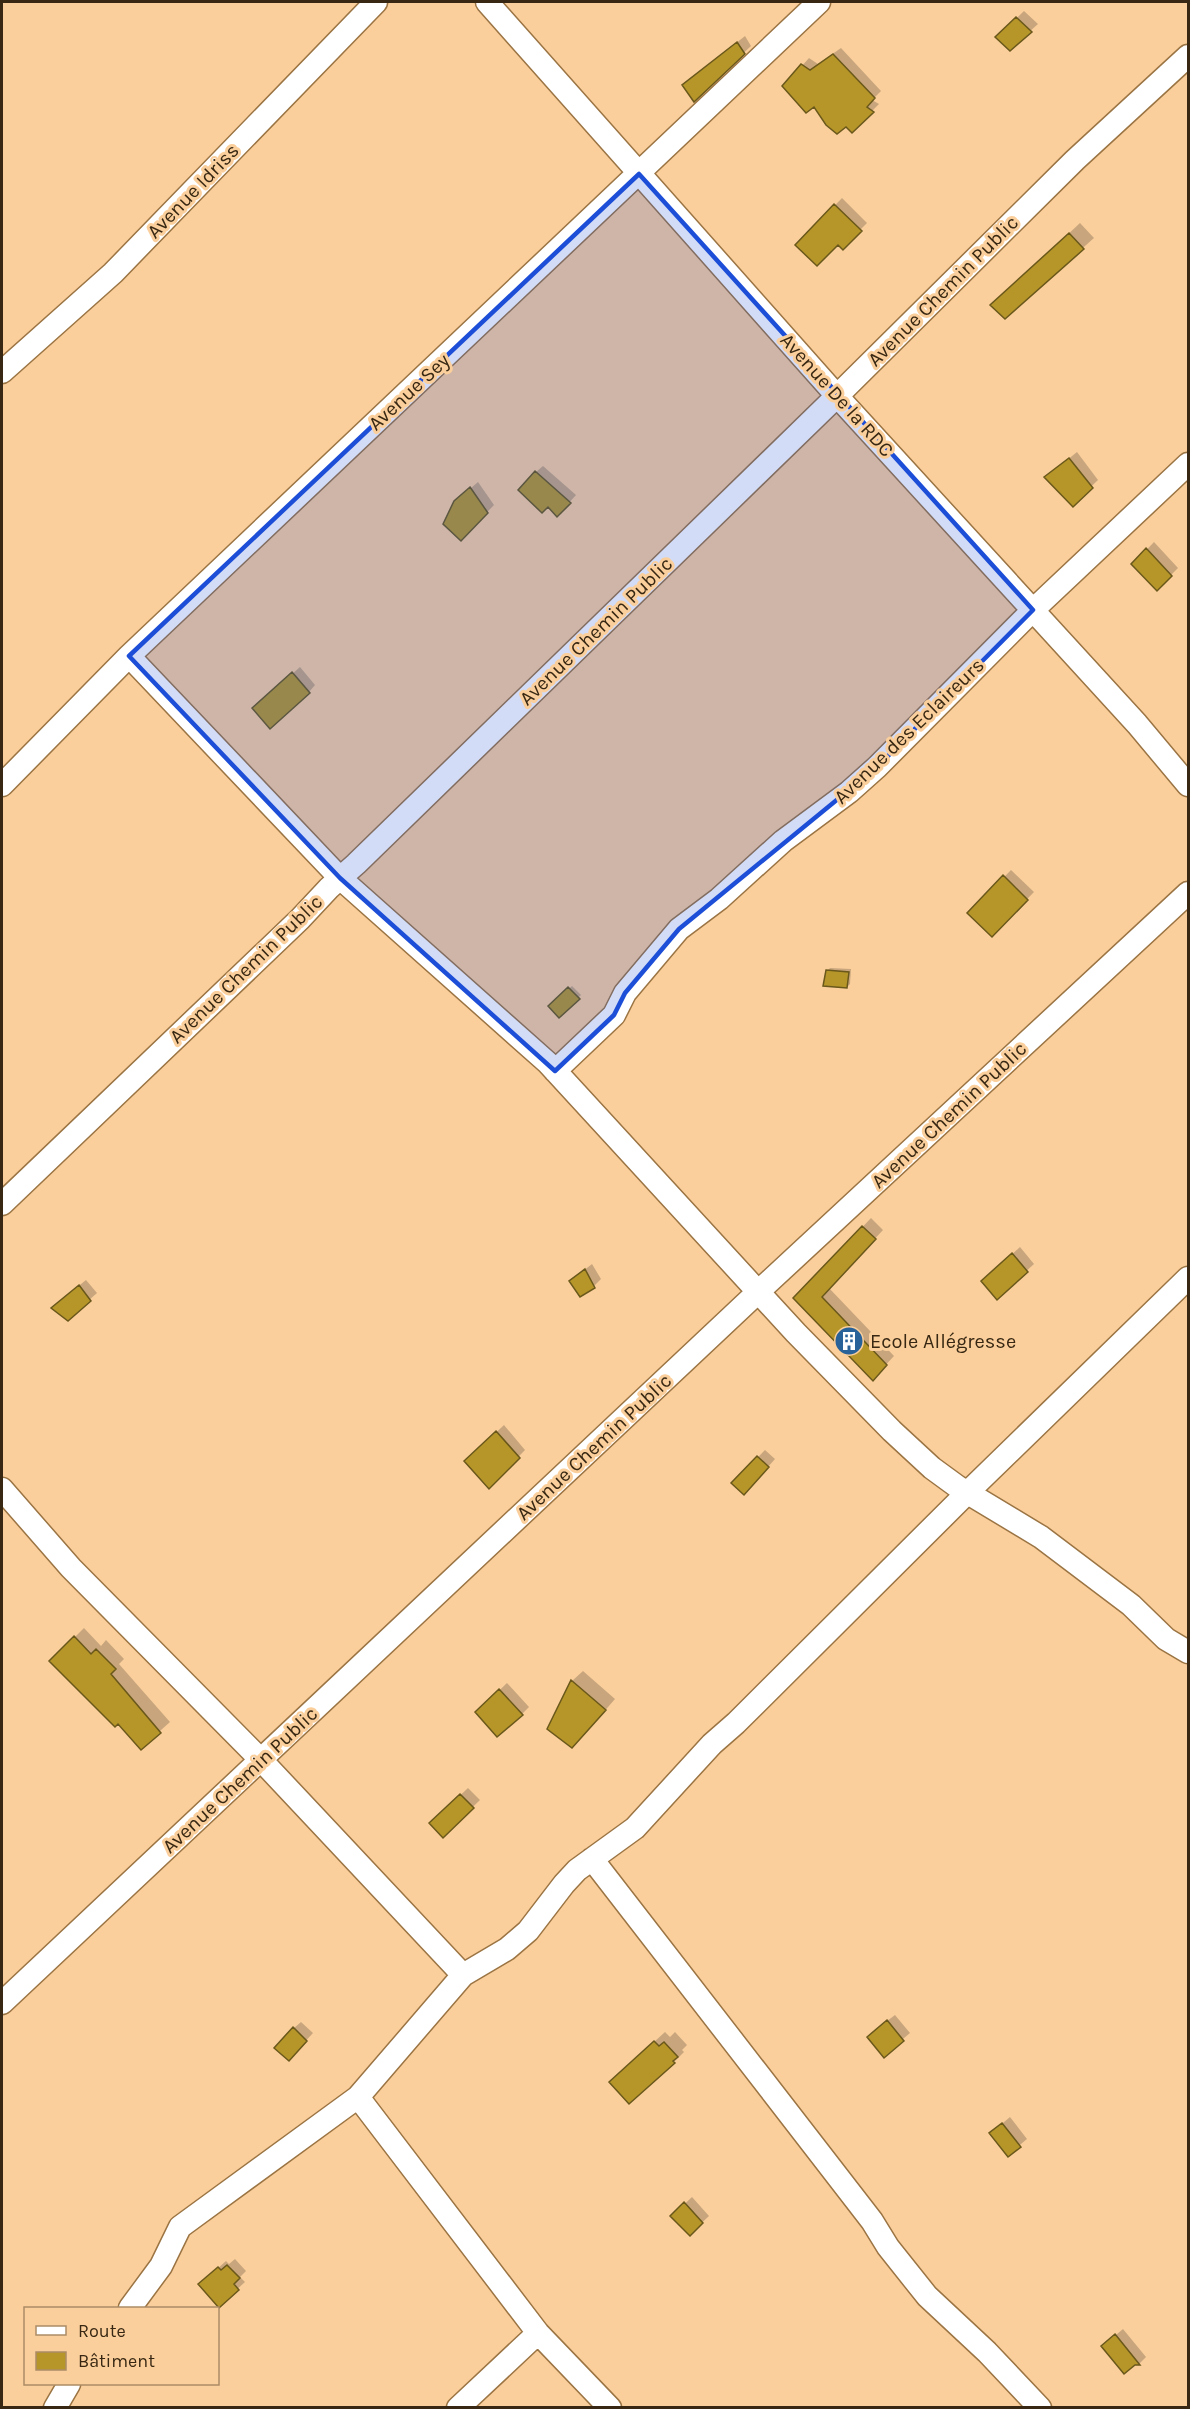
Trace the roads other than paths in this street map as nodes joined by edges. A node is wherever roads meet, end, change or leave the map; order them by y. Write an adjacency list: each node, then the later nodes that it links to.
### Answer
1 (376, 2): 6 (street, Avenue Idriss)
2 (488, 2): 5 (street, Avenue De la RDC)
3 (819, 2): 5 (street, Avenue Sey)
4 (1188, 56): 7 (street, Avenue Chemin Public)
5 (639, 174): 7 (street, Avenue De la RDC); 10 (street, Avenue Sey)
6 (2, 372)
7 (837, 396): 9 (street, Avenue De la RDC); 13 (street, Avenue Chemin Public)
8 (1188, 464): 9 (street, Avenue des Eclaireurs)
9 (1033, 610): 12 (street, Avenue De la RDC); 15 (street, Avenue des Eclaireurs)
10 (129, 656): 11 (street, Avenue Sey); 13 (street)
11 (2, 785)
12 (1188, 785)
13 (340, 878): 15 (street); 16 (street, Avenue Chemin Public)
14 (1188, 893): 18 (street, Avenue Chemin Public)
15 (555, 1071): 18 (street)
16 (2, 1204)
17 (1188, 1278): 20 (street)
18 (759, 1291): 20 (street); 22 (street, Avenue Chemin Public)
19 (2, 1489): 22 (street)
20 (968, 1492): 21 (street); 23 (street)
21 (1188, 1652)
22 (262, 1761): 24 (street); 25 (street, Avenue Chemin Public)
23 (592, 1859): 24 (street); 33 (street)
24 (463, 1975): 26 (street)
25 (2, 2003)
26 (358, 2097): 27 (street); 28 (street)
27 (131, 2307)
28 (538, 2333): 31 (street); 32 (street)
29 (68, 2385): 30 (street)
30 (55, 2408)
31 (458, 2408)
32 (610, 2408)
33 (1040, 2408)

